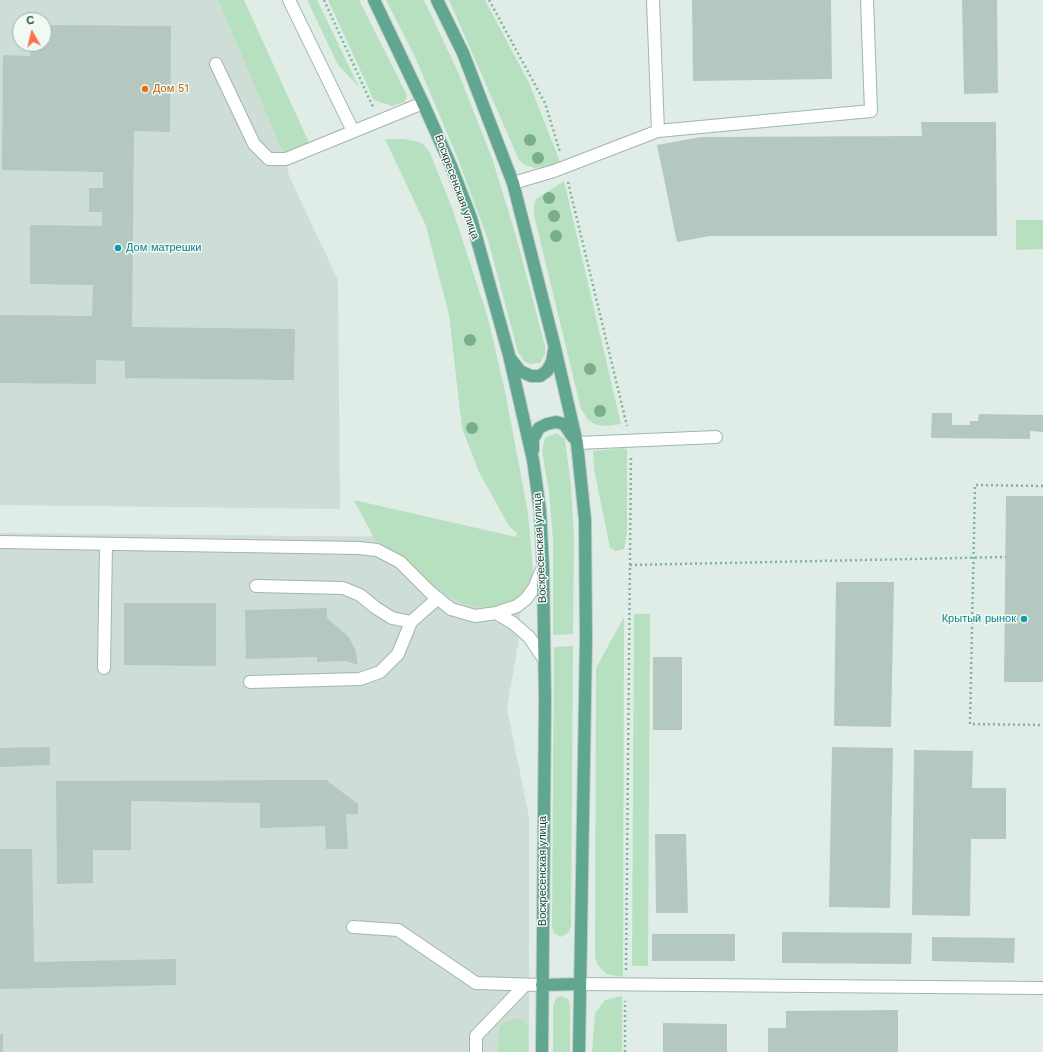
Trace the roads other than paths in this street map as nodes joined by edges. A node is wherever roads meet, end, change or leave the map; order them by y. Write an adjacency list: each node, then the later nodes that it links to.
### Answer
1 (289, 0): 8 (street)
2 (374, 0): 7 (main road, Воскресенская улица)
3 (437, 0): 10 (main road)
4 (653, 0): 9 (street)
5 (867, 0): 9 (street)
6 (216, 64): 8 (street)
7 (424, 103): 8 (street); 12 (main road, Воскресенская улица)
8 (353, 131)
9 (658, 131): 10 (street)
10 (513, 183): 11 (main road)
11 (554, 344): 12 (main road); 14 (main road)
12 (509, 356): 15 (main road, Воскресенская улица)
13 (716, 437): 14 (street)
14 (577, 443): 15 (main road); 27 (main road)
15 (533, 460): 18 (main road, Воскресенская улица)
16 (0, 542): 17 (street)
17 (106, 544): 20 (street); 24 (street)
18 (543, 566): 21 (street); 23 (main road, Воскресенская улица)
19 (256, 586): 22 (street)
20 (438, 598): 21 (street); 22 (street)
21 (496, 613): 23 (street)
22 (411, 622): 25 (street)
23 (544, 659): 29 (main road, Воскресенская улица)
24 (104, 668)
25 (250, 682)
26 (353, 927): 28 (street)
27 (580, 984): 29 (main road); 30 (street); 33 (main road)
28 (525, 985): 29 (street); 31 (street)
29 (542, 985): 32 (main road, Воскресенская улица)
30 (1043, 988)
31 (476, 1052)
32 (542, 1052)
33 (579, 1052)

